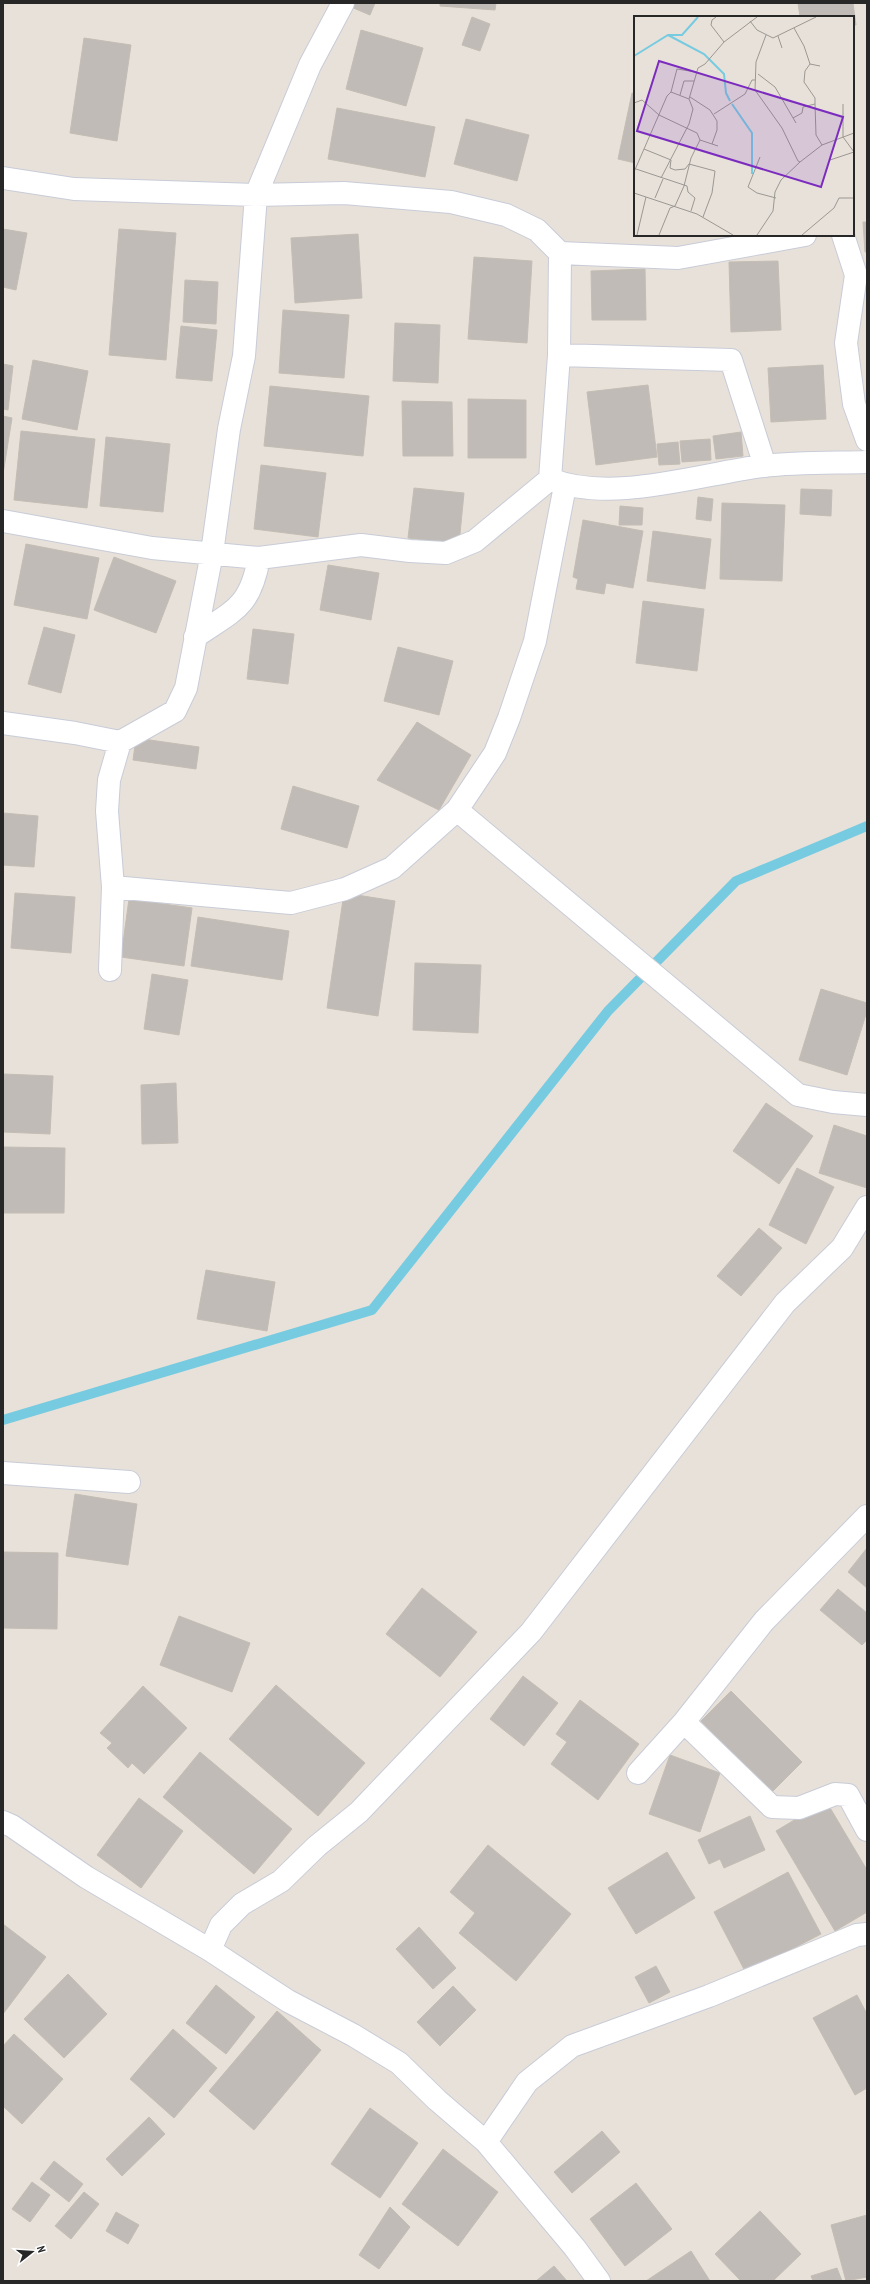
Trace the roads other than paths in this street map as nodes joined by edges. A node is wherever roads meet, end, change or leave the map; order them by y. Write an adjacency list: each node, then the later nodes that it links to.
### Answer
1 (343, 3): 3 (street)
2 (3, 178): 3 (street)
3 (256, 195): 6 (street); 13 (street)
4 (799, 236): 6 (street)
5 (843, 236): 8 (street)
6 (560, 253): 7 (street)
7 (558, 355): 10 (street); 11 (street)
8 (867, 440)
9 (867, 462): 10 (street)
10 (764, 466): 11 (street)
11 (558, 482): 14 (street); 18 (street)
12 (3, 521): 13 (street)
13 (212, 552): 14 (street); 15 (street)
14 (259, 558): 15 (street)
15 (195, 637): 17 (street)
16 (3, 724): 17 (street)
17 (120, 742): 19 (street)
18 (457, 810): 19 (street); 21 (street)
19 (113, 887): 20 (street)
20 (110, 970)
21 (867, 1105)
22 (867, 1207): 31 (street)
23 (3, 1473): 24 (street)
24 (129, 1482)
25 (867, 1516): 26 (street)
26 (684, 1722): 27 (street); 29 (street)
27 (638, 1773)
28 (3, 1822): 31 (street)
29 (867, 1830)
30 (867, 1934): 32 (street)
31 (210, 1950): 32 (street)
32 (486, 2142): 33 (street)
33 (599, 2281)

